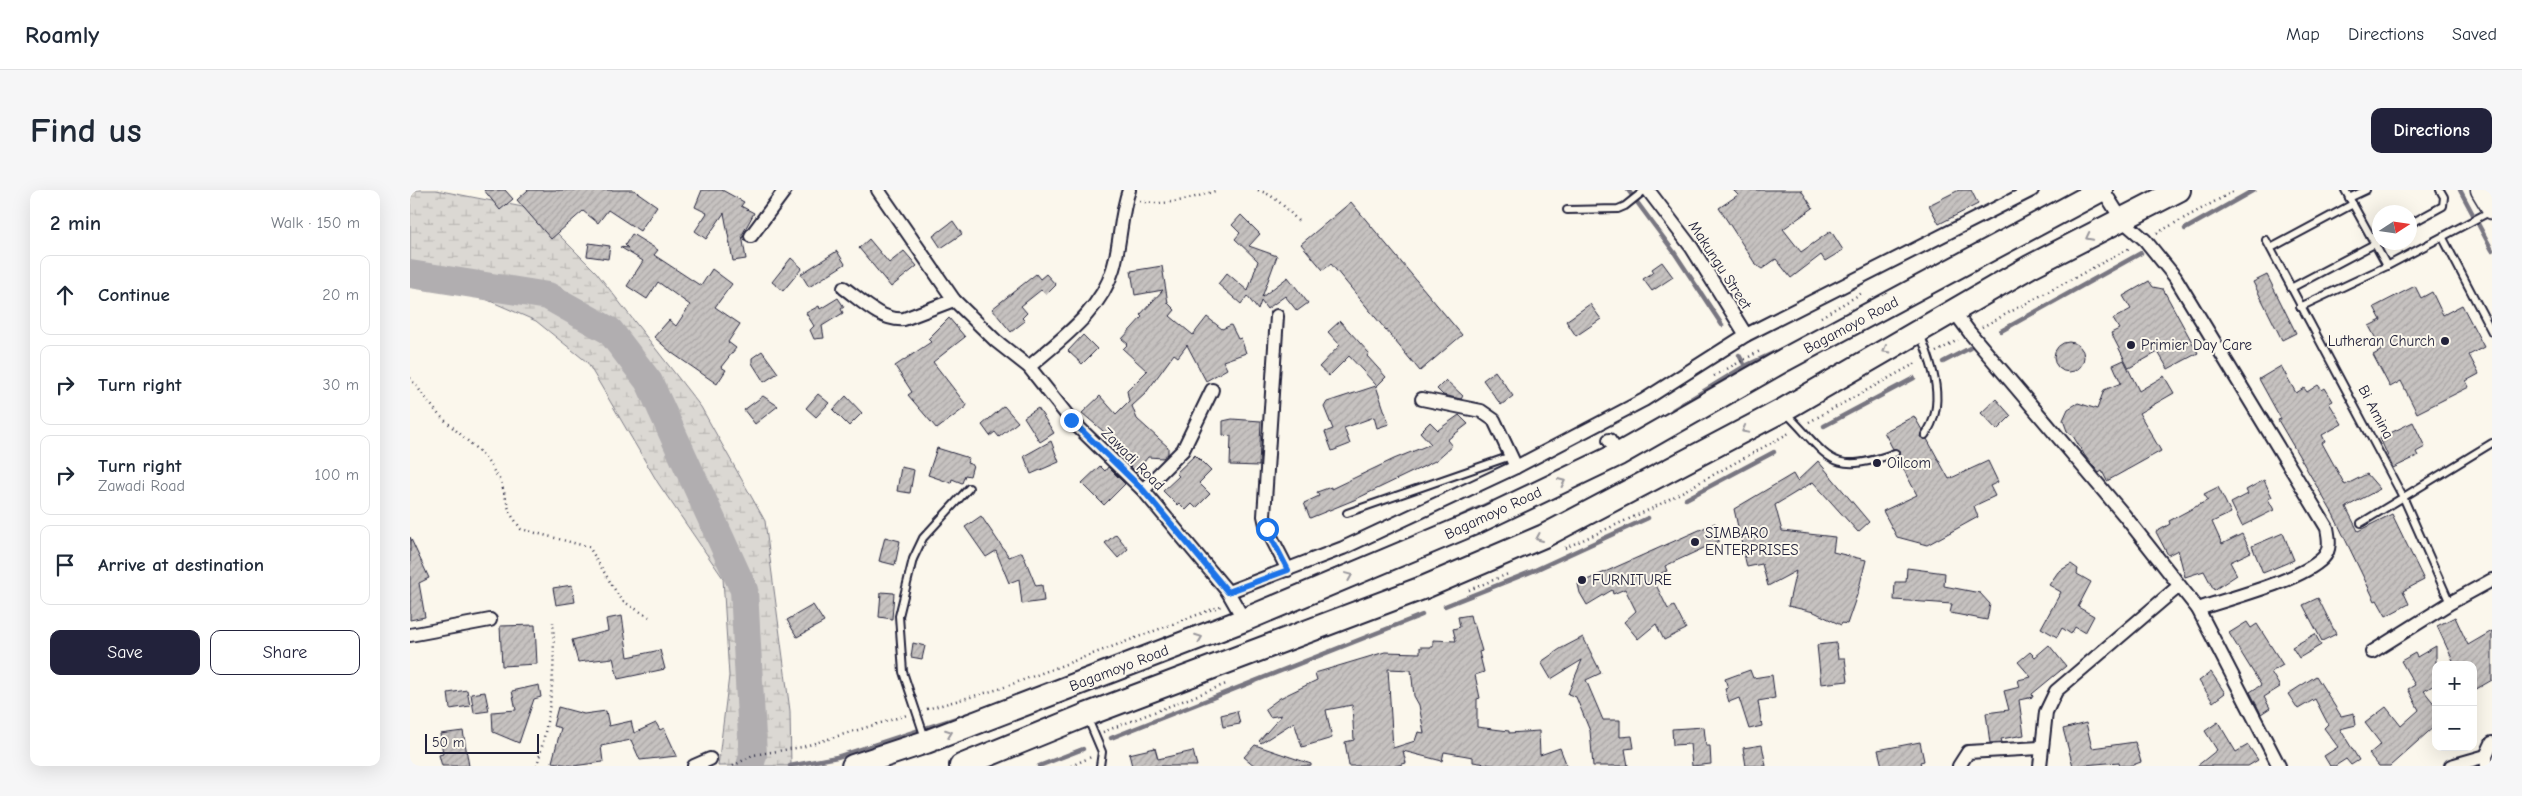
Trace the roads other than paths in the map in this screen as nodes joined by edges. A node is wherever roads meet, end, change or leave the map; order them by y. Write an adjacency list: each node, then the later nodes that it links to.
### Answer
1 (785, 190): 19 (street)
2 (878, 190): 28 (street, Zawadi Road)
3 (1647, 190): 14 (lane); 34 (street, Makungu Street)
4 (2032, 190): 34 (street)
5 (2102, 190): 16 (street); 55 (highway, Bagamoyo Road, one-way to 5)
6 (2179, 190): 16 (highway)
7 (2345, 190): 12 (lane)
8 (2366, 190): 12 (lane)
9 (2440, 190): 17 (lane)
10 (2480, 190): 15 (main road)
11 (1128, 194): 35 (street)
12 (2349, 198): 13 (lane)
13 (2353, 204): 18 (lane); 23 (lane)
14 (1567, 210)
15 (2492, 210): 20 (lane)
16 (2122, 220): 30 (highway, one-way to 30); 53 (street)
17 (2417, 220)
18 (2372, 234)
19 (751, 236)
20 (2443, 238): 25 (lane); 33 (lane)
21 (2266, 240): 23 (lane, Bi Amina)
22 (2372, 245): 27 (lane)
23 (2271, 248): 27 (lane, Bi Amina)
24 (2380, 250): 25 (lane)
25 (2387, 266): 29 (lane)
26 (844, 288): 28 (street)
27 (2291, 288): 29 (lane, Bi Amina)
28 (954, 300): 35 (street, Zawadi Road)
29 (2300, 307): 45 (lane, Bi Amina)
30 (1954, 310): 32 (highway); 50 (street)
31 (1277, 316): 48 (street)
32 (1918, 331): 38 (highway, one-way to 38); 39 (lane)
33 (2492, 332)
34 (1746, 335): 42 (street)
35 (1030, 367): 44 (street, Zawadi Road)
36 (1212, 390): 44 (street)
37 (1422, 400): 42 (street)
38 (1783, 410): 41 (lane); 58 (highway, one-way to 58)
39 (1925, 436)
40 (2492, 443): 45 (lane)
41 (1895, 453)
42 (1514, 462): 46 (lane); 48 (street)
43 (969, 488): 59 (lane)
44 (1143, 490): 51 (street, Zawadi Road)
45 (2404, 499): 47 (lane); 52 (lane, Bi Amina)
46 (1347, 513)
47 (2361, 523)
48 (1288, 570): 51 (street)
49 (2492, 580): 52 (street)
50 (2179, 586): 53 (street); 61 (street)
51 (1228, 592): 55 (street, Zawadi Road)
52 (2450, 603): 57 (street)
53 (2198, 609): 70 (street)
54 (490, 620): 56 (street)
55 (1244, 620): 59 (highway, Bagamoyo Road, one-way to 55)
56 (410, 635)
57 (2372, 652)
58 (1086, 716): 66 (highway); 67 (lane)
59 (926, 742): 65 (highway, Bagamoyo Road)
60 (2492, 743): 63 (street)
61 (2040, 748): 68 (street); 69 (street)
62 (710, 759): 64 (street)
63 (2486, 761): 71 (street)
64 (694, 766)
65 (853, 766)
66 (961, 766)
67 (1100, 766)
68 (1959, 766)
69 (2040, 766)
70 (2279, 766)
71 (2450, 766)

